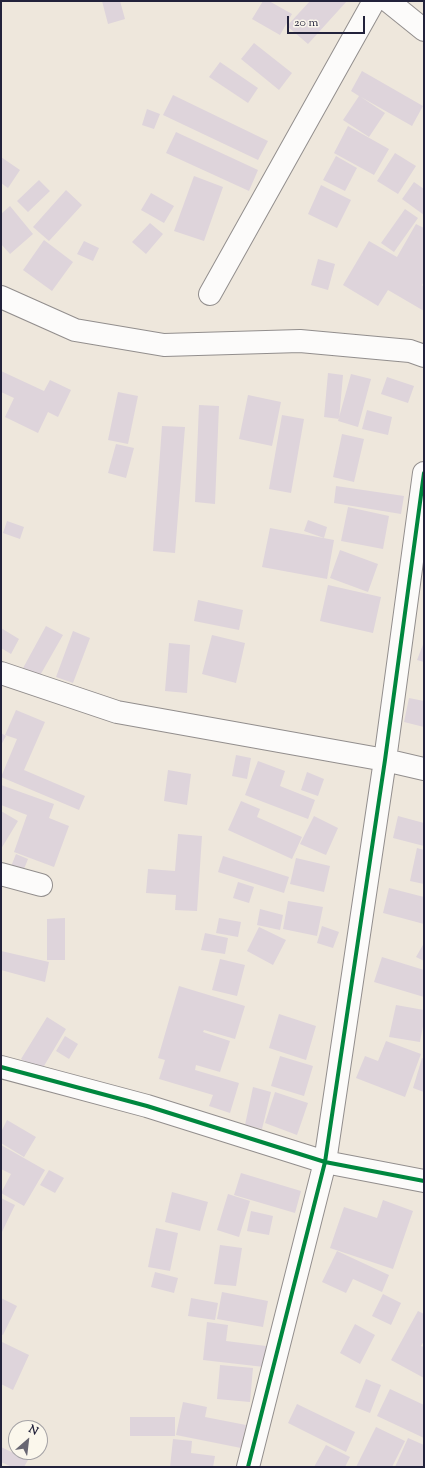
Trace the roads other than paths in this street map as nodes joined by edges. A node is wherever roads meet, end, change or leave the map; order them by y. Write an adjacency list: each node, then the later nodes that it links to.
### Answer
1 (374, 1): 4 (street)
2 (388, 1): 3 (street)
3 (424, 30)
4 (210, 294)
5 (1, 297): 6 (street)
6 (419, 348)
7 (424, 473): 9 (street)
8 (1, 673): 9 (street)
9 (385, 760): 10 (street); 14 (street)
10 (424, 769)
11 (1, 874): 12 (street)
12 (41, 885)
13 (1, 1067): 14 (street)
14 (325, 1162): 15 (street); 16 (street)
15 (424, 1181)
16 (248, 1467)

